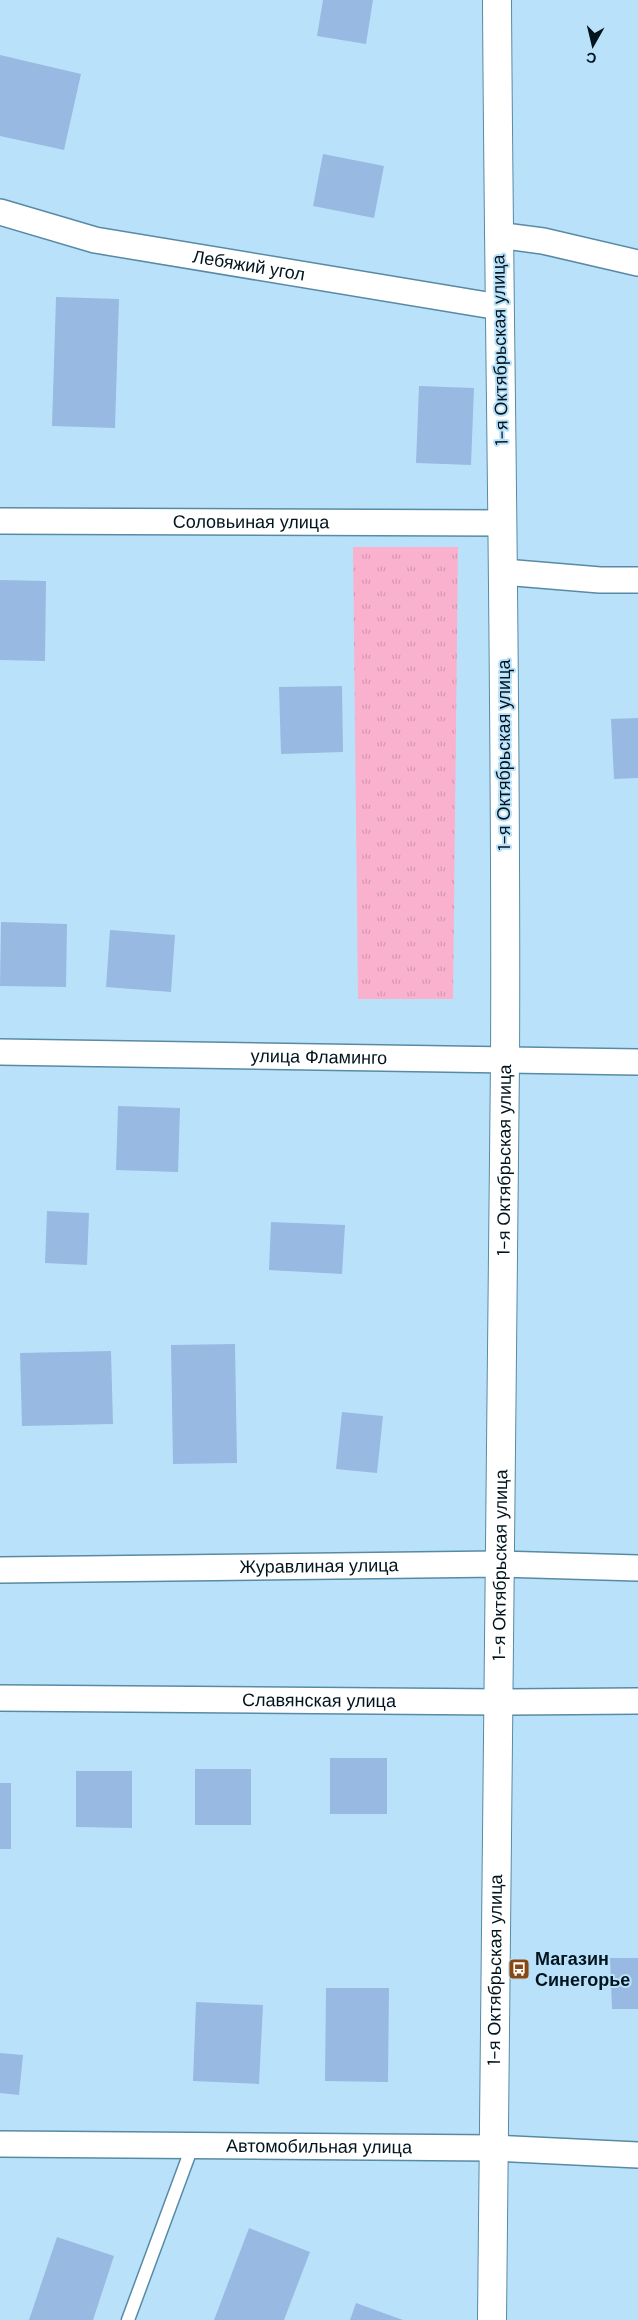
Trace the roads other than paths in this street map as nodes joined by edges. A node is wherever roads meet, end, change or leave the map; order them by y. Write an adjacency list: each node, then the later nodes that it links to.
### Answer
1 (497, 0): 3 (street, 1-я Октябрьская улица)
2 (0, 212): 5 (street, Лебяжий угол)
3 (498, 235): 4 (street); 5 (street, 1-я Октябрьская улица)
4 (638, 262)
5 (499, 307): 7 (street, 1-я Октябрьская улица)
6 (0, 521): 7 (street, Соловьиная улица)
7 (503, 523): 8 (street, 1-я Октябрьская улица)
8 (503, 572): 9 (street); 11 (street, 1-я Октябрьская улица)
9 (638, 580)
10 (0, 1052): 11 (street, улица Фламинго)
11 (505, 1059): 12 (street, улица Фламинго); 13 (street, 1-я Октябрьская улица)
12 (638, 1062)
13 (499, 1564): 14 (street, Журавлиная улица); 15 (street, Журавлиная улица); 18 (street, 1-я Октябрьская улица)
14 (638, 1568)
15 (0, 1570)
16 (0, 1698): 18 (street, Славянская улица)
17 (638, 1701): 18 (street, Славянская улица)
18 (498, 1702): 21 (street, 1-я Октябрьская улица)
19 (0, 2144): 20 (street, Автомобильная улица)
20 (192, 2147): 21 (street, Автомобильная улица); 23 (lane)
21 (493, 2148): 22 (street, Автомобильная улица); 24 (street, 1-я Октябрьская улица)
22 (638, 2155)
23 (128, 2320)
24 (492, 2320)

